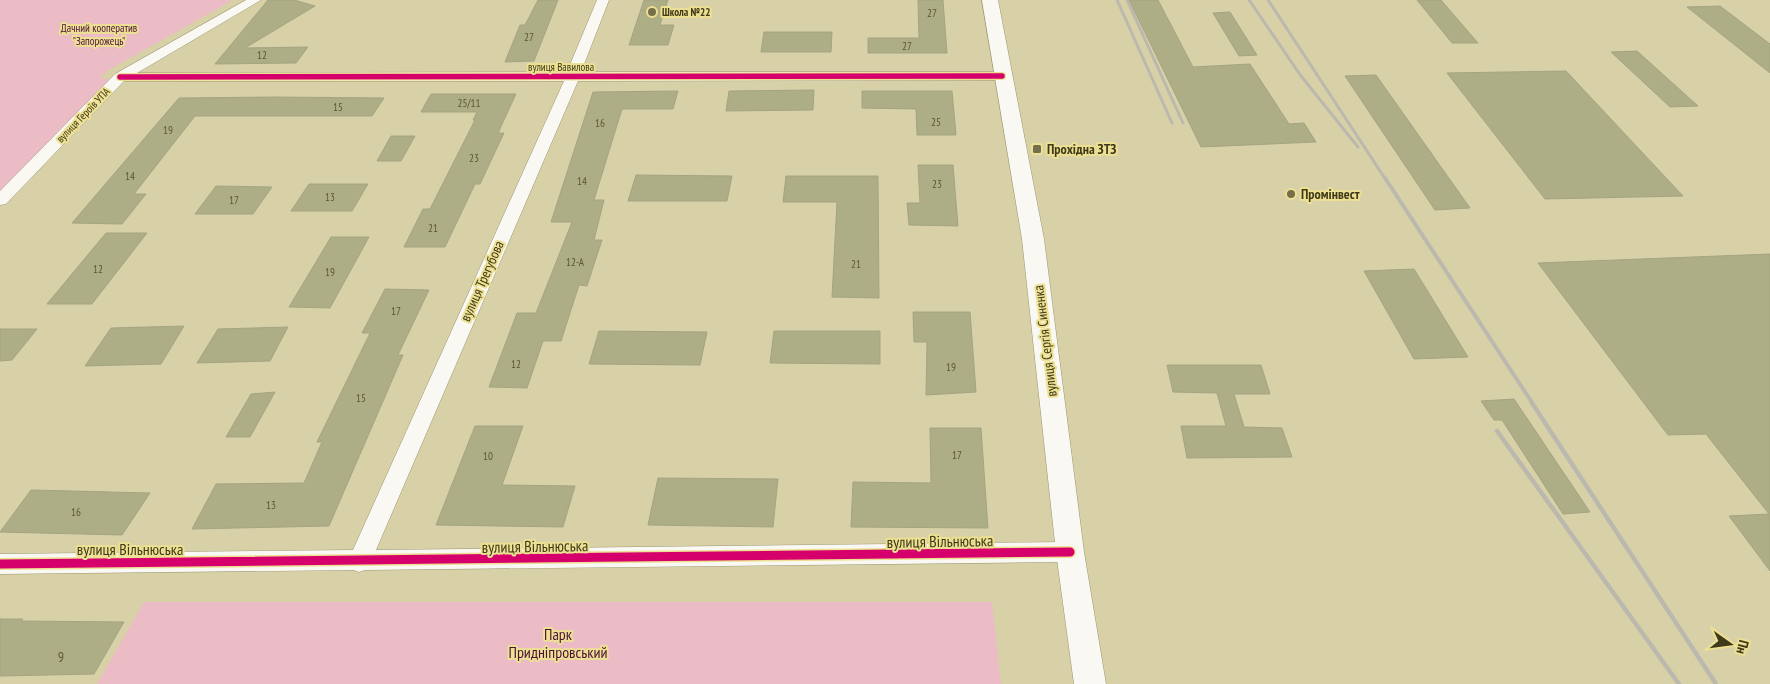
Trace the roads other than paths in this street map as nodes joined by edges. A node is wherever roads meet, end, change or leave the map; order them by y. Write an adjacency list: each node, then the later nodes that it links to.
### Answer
1 (255, 0): 5 (street, вулиця Героїв УПА)
2 (603, 0): 6 (street, вулиця Трегубова)
3 (990, 0): 4 (street, вулиця Сергія Синенка)
4 (1002, 76): 6 (street, вулиця Вавилова); 8 (street, вулиця Сергія Синенка)
5 (120, 77): 6 (street, вулиця Вавилова); 7 (street, вулиця Героїв УПА)
6 (572, 78): 9 (street, вулиця Трегубова)
7 (0, 200)
8 (1070, 552): 9 (street, вулиця Вільнюська); 11 (street, вулиця Сергія Синенка)
9 (359, 562): 10 (street, вулиця Вільнюська)
10 (0, 564)
11 (1090, 684)

